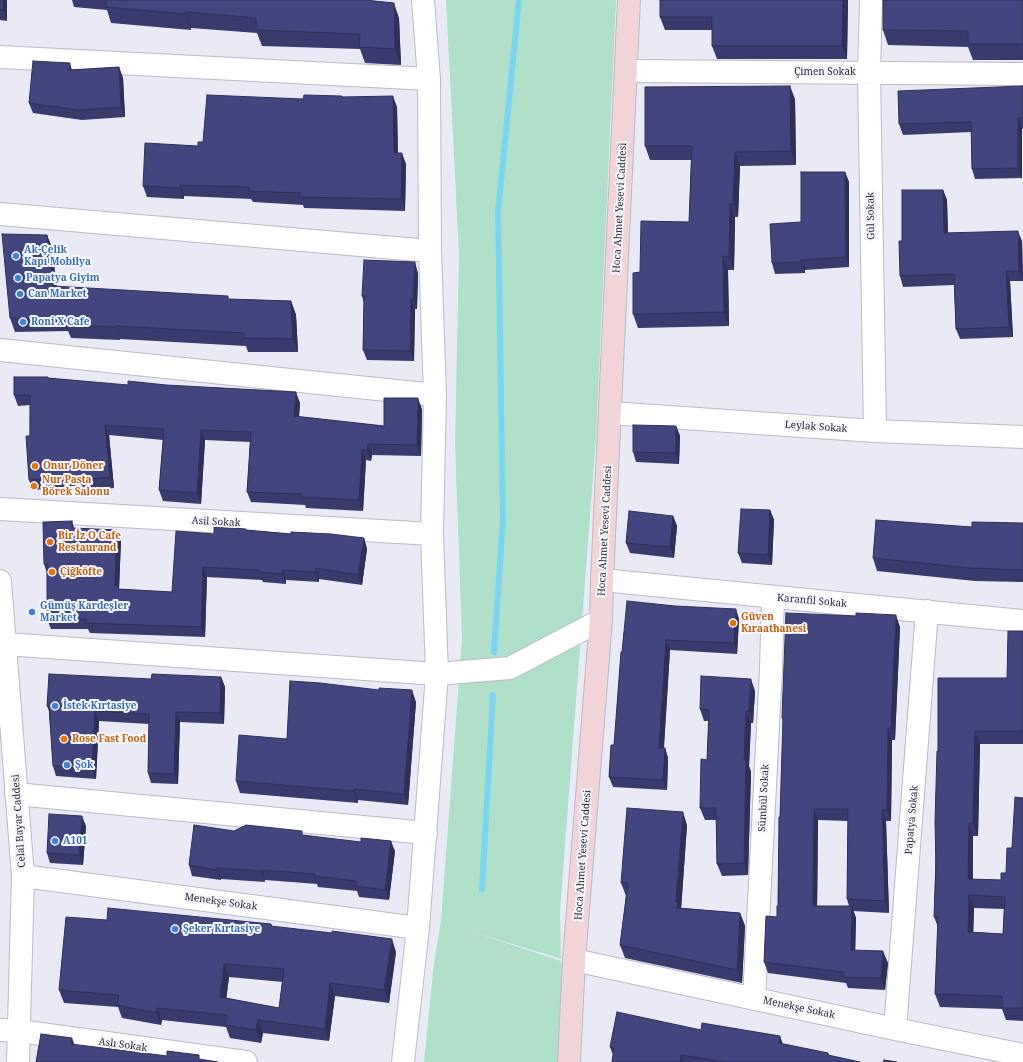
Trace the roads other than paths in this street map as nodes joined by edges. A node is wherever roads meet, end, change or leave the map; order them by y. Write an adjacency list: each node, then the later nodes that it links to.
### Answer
1 (423, 0): 8 (street)
2 (629, 0): 5 (street, Hoca Ahmet Yesevi Caddesi)
3 (871, 0): 6 (street, Gül Sokak)
4 (0, 57): 8 (street)
5 (626, 71): 6 (street, Çimen Sokak); 13 (street, Hoca Ahmet Yesevi Caddesi)
6 (869, 73): 7 (street, Çimen Sokak); 14 (street, Gül Sokak)
7 (1023, 74)
8 (429, 79): 10 (street)
9 (0, 214): 10 (street)
10 (430, 251): 12 (street)
11 (0, 350): 12 (street)
12 (435, 395): 17 (street)
13 (610, 413): 14 (street, Leylak Sokak); 18 (street, Hoca Ahmet Yesevi Caddesi)
14 (875, 431): 15 (street, Leylak Sokak)
15 (1023, 437)
16 (0, 509): 17 (street, Asil Sokak)
17 (432, 534): 25 (street)
18 (602, 580): 20 (street, Karanfil Sokak); 22 (street, Hoca Ahmet Yesevi Caddesi)
19 (0, 581): 24 (street, Celal Bayar Caddesi)
20 (773, 597): 21 (street, Karanfil Sokak); 31 (street, Sümbül Sokak)
21 (928, 611): 23 (street, Karanfil Sokak); 32 (street, Papatya Sokak)
22 (601, 620): 25 (street); 30 (street, Hoca Ahmet Yesevi Caddesi)
23 (1023, 621)
24 (5, 644): 25 (street); 26 (street, Celal Bayar Caddesi)
25 (437, 674): 27 (street)
26 (16, 794): 27 (street); 28 (street, Celal Bayar Caddesi)
27 (426, 833): 29 (street)
28 (23, 876): 29 (street, Menekşe Sokak); 33 (street, Celal Bayar Caddesi)
29 (418, 928): 37 (street)
30 (574, 960): 31 (street, Menekşe Sokak); 38 (street, Hoca Ahmet Yesevi Caddesi)
31 (754, 999): 32 (street, Menekşe Sokak)
32 (895, 1029): 34 (street, Menekşe Sokak)
33 (10, 1030): 35 (street, Celal Bayar Caddesi); 36 (street, Aslı Sokak)
34 (1023, 1055)
35 (18, 1062)
36 (246, 1062)
37 (403, 1062)
38 (569, 1062)

